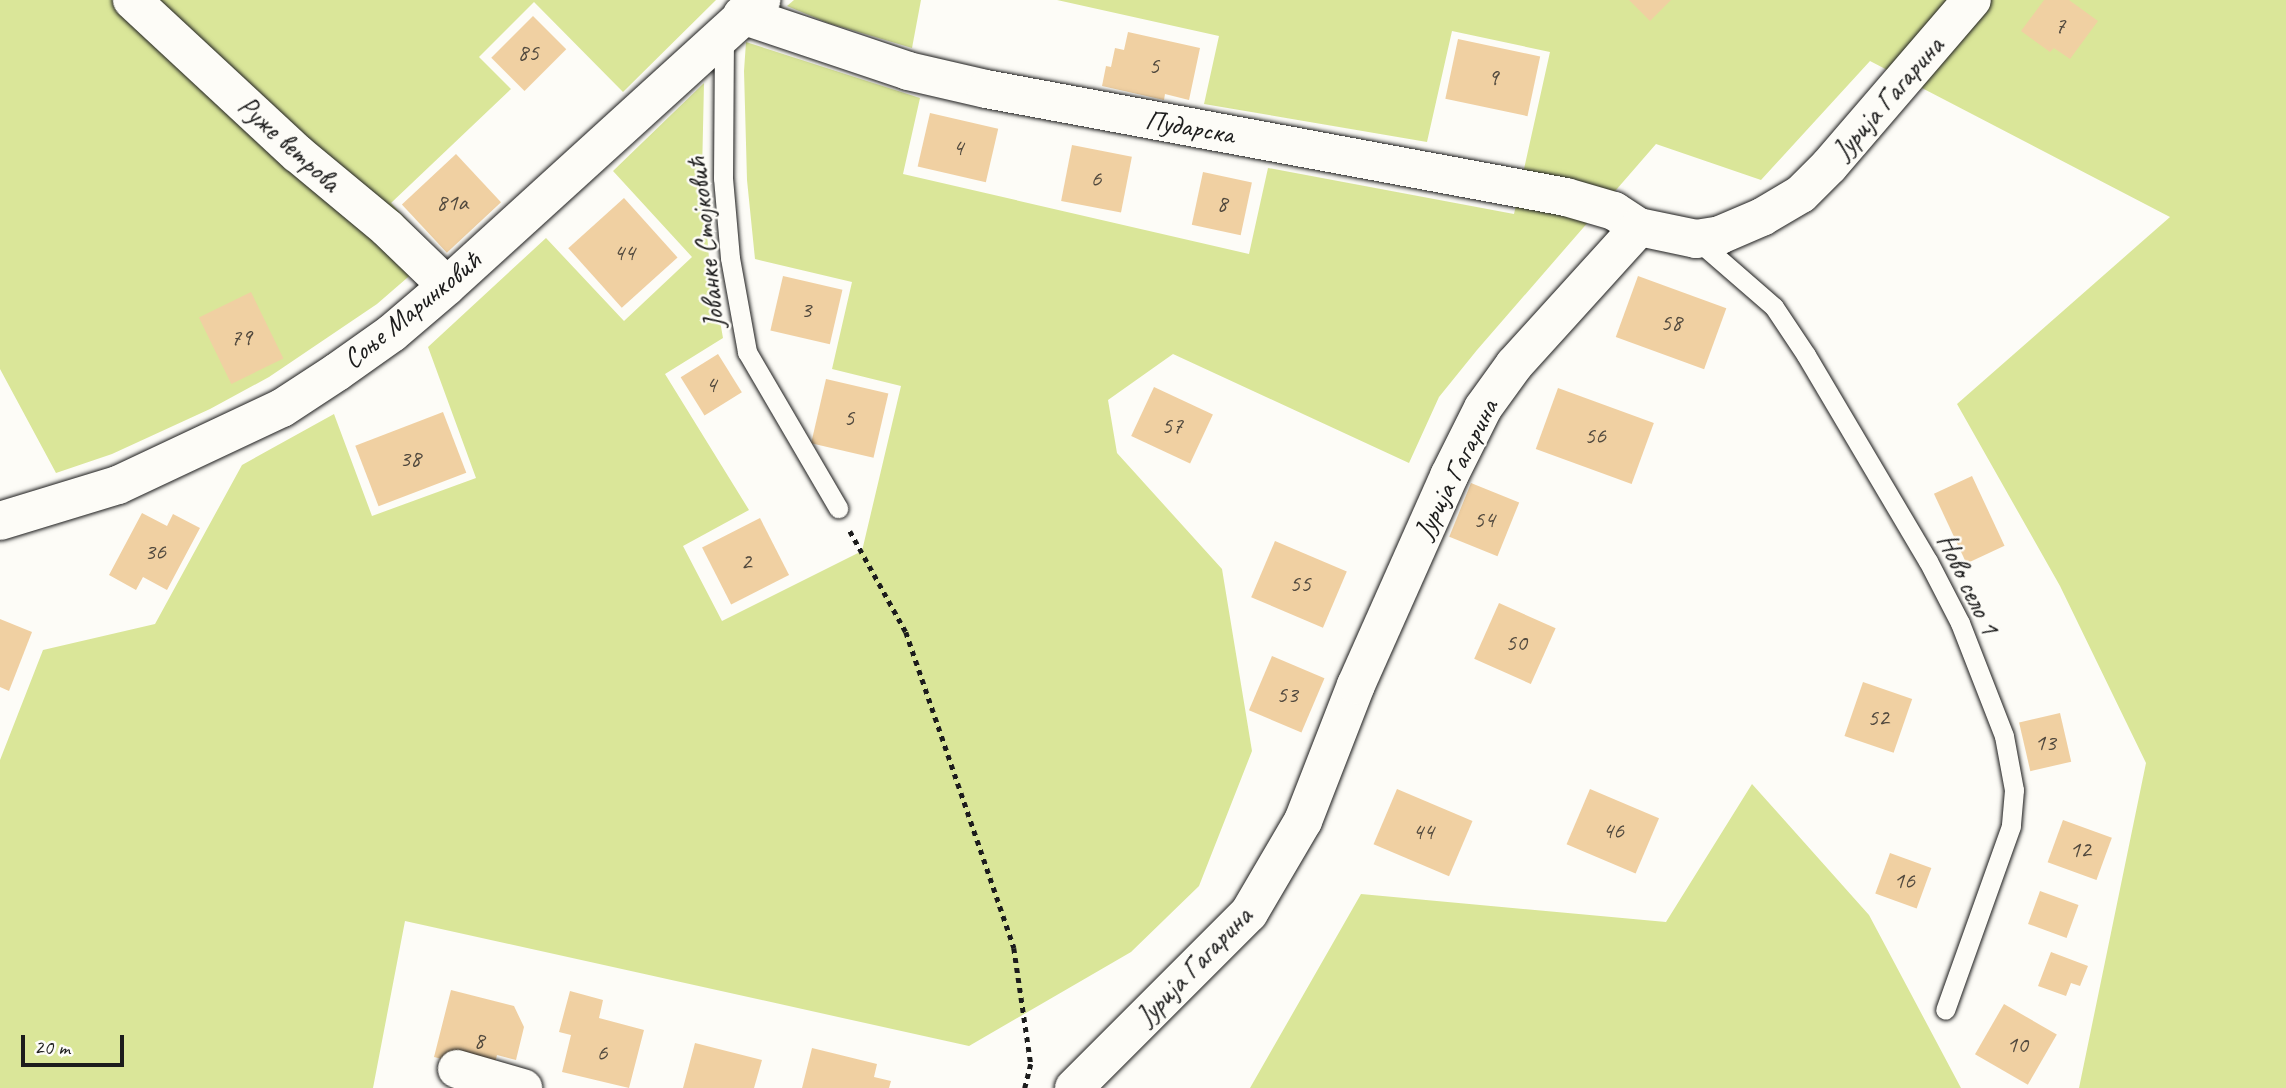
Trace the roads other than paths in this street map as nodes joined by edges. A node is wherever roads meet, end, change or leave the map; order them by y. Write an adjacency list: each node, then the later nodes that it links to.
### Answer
1 (132, 0): 6 (street, Руже ветрова)
2 (1972, 0): 5 (street, Јурија Гагарина)
3 (742, 16): 4 (street, Пударска); 6 (street, Соње Маринковић); 7 (lane, Јованке Стојковић)
4 (1639, 228): 5 (street, Јурија Гагарина); 12 (street, Јурија Гагарина)
5 (1696, 239): 9 (lane, Ново село 1)
6 (447, 286): 8 (street, Соње Маринковић)
7 (838, 508)
8 (0, 521)
9 (1945, 1010)
10 (457, 1069): 11 (street)
11 (523, 1088)
12 (1074, 1088)

